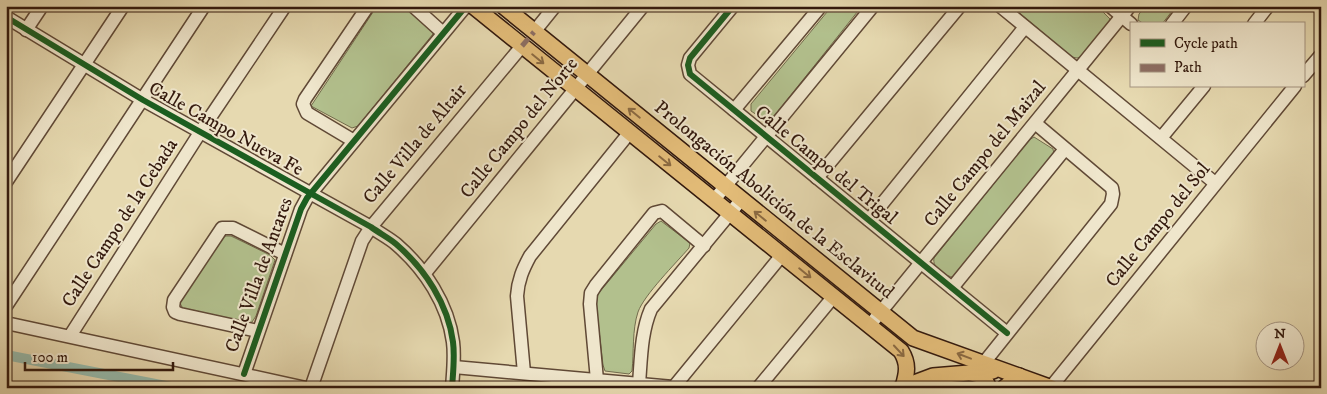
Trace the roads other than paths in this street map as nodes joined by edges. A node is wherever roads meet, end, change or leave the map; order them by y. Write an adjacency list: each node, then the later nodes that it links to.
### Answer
1 (42, 6): 25 (street)
2 (122, 6): 30 (street)
3 (204, 6): 37 (street)
4 (285, 6): 40 (street, Calle Campo de la Cebada)
5 (368, 6): 44 (street)
6 (413, 6): 27 (street)
7 (466, 6): 27 (street, Calle Villa de Antares)
8 (473, 6): 28 (main road, Prolongación Abolición de la Esclavitud)
9 (503, 6): 26 (main road, Prolongación Abolición de la Esclavitud)
10 (555, 6): 26 (street)
11 (643, 6): 32 (street, Calle Campo del Norte)
12 (734, 6): 38 (street, Calle Campo del Trigal)
13 (821, 6): 38 (street)
14 (873, 6): 42 (street)
15 (960, 6): 46 (street)
16 (1000, 6): 24 (street)
17 (1110, 6): 20 (street)
18 (1186, 6): 22 (street)
19 (1268, 6): 23 (street)
20 (1128, 15): 31 (street, Calle Campo del Maizal)
21 (6, 17): 25 (street, Calle Campo Nueva Fe)
22 (1174, 22)
23 (1256, 22)
24 (1025, 27): 31 (street); 54 (street)
25 (26, 30): 30 (street, Calle Campo Nueva Fe)
26 (534, 32): 32 (main road, Prolongación Abolición de la Esclavitud)
27 (443, 33): 44 (street, Calle Villa de Antares)
28 (522, 46): 36 (main road, Prolongación Abolición de la Esclavitud, one-way to 36); 55 (street, Calle Villa de Altair)
29 (1321, 54): 33 (street)
30 (84, 65): 37 (street, Calle Campo Nueva Fe); 47 (street)
31 (1078, 70): 39 (street, Calle Campo del Maizal); 43 (street)
32 (587, 75): 36 (street, Calle Campo del Norte); 49 (main road, Prolongación Abolición de la Esclavitud, one-way to 32)
33 (1304, 75)
34 (1202, 88): 43 (street)
35 (1293, 88): 48 (street, Calle Campo del Sol)
36 (576, 89): 41 (main road, Prolongación Abolición de la Esclavitud); 60 (street, Calle Campo del Norte)
37 (143, 100): 40 (street, Calle Campo Nueva Fe); 63 (street)
38 (734, 110): 42 (street, Calle Campo del Trigal)
39 (1034, 123): 45 (street); 59 (street, Calle Campo del Maizal)
40 (201, 131): 50 (street, Calle Campo Nueva Fe); 69 (street, Calle Campo de la Cebada)
41 (630, 132): 51 (main road, Prolongación Abolición de la Esclavitud, one-way to 51); 74 (street)
42 (767, 136): 46 (street, Calle Campo del Trigal); 49 (street)
43 (1161, 138): 48 (street)
44 (354, 140): 50 (street, Calle Villa de Antares)
45 (1065, 149): 61 (street); 68 (street)
46 (817, 178): 54 (street, Calle Campo del Trigal)
47 (6, 182)
48 (1215, 183): 81 (street, Calle Campo del Sol)
49 (725, 187): 51 (street); 52 (main road, Prolongación Abolición de la Esclavitud)
50 (311, 193): 55 (street, Calle Campo Nueva Fe); 57 (street, Calle Villa de Antares)
51 (714, 200): 53 (main road, Prolongación Abolición de la Esclavitud)
52 (742, 200): 53 (street); 64 (main road, Prolongación Abolición de la Esclavitud, one-way to 52)
53 (730, 213): 56 (street); 58 (main road, Prolongación Abolición de la Esclavitud)
54 (869, 220): 59 (street, Calle Campo del Trigal)
55 (371, 227): 60 (street, Calle Campo Nueva Fe); 83 (street, Calle Villa de Altair)
56 (704, 246): 77 (street); 78 (street)
57 (285, 254): 67 (street, Calle Villa de Antares); 67 (street)
58 (782, 255): 62 (main road, Prolongación Abolición de la Esclavitud, one-way to 62); 79 (street)
59 (921, 262): 61 (street, Calle Campo del Trigal); 64 (street, Calle Campo del Maizal)
60 (425, 273): 71 (street, Calle Campo Nueva Fe)
61 (952, 288): 68 (street, Calle Campo del Trigal)
62 (834, 296): 66 (main road, Prolongación Abolición de la Esclavitud); 85 (street)
63 (6, 306)
64 (880, 312): 66 (street, Calle Campo del Maizal); 70 (main road, Prolongación Abolición de la Esclavitud, one-way to 64)
65 (6, 323): 69 (street)
66 (870, 325): 80 (main road, Prolongación Abolición de la Esclavitud, one-way to 80)
67 (258, 332): 75 (street, Calle Villa de Antares)
68 (1007, 333): 70 (street)
69 (70, 336): 75 (street)
70 (983, 364): 72 (main road, Prolongación Abolición de la Esclavitud)
71 (454, 367): 74 (street); 84 (street, Calle Campo Nueva Fe)
72 (1002, 371): 73 (main road); 76 (main road, Prolongación Abolición de la Esclavitud)
73 (968, 372): 80 (main road); 86 (main road)
74 (524, 373): 77 (street)
75 (244, 374): 82 (street)
76 (1019, 376): 81 (main road, Prolongación Abolición de la Esclavitud); 87 (main road)
77 (597, 380): 78 (street)
78 (639, 384): 79 (street)
79 (673, 387)
80 (902, 387)
81 (1048, 387)
82 (306, 388)
83 (311, 388)
84 (452, 388)
85 (758, 388)
86 (989, 388)
87 (1004, 388)

